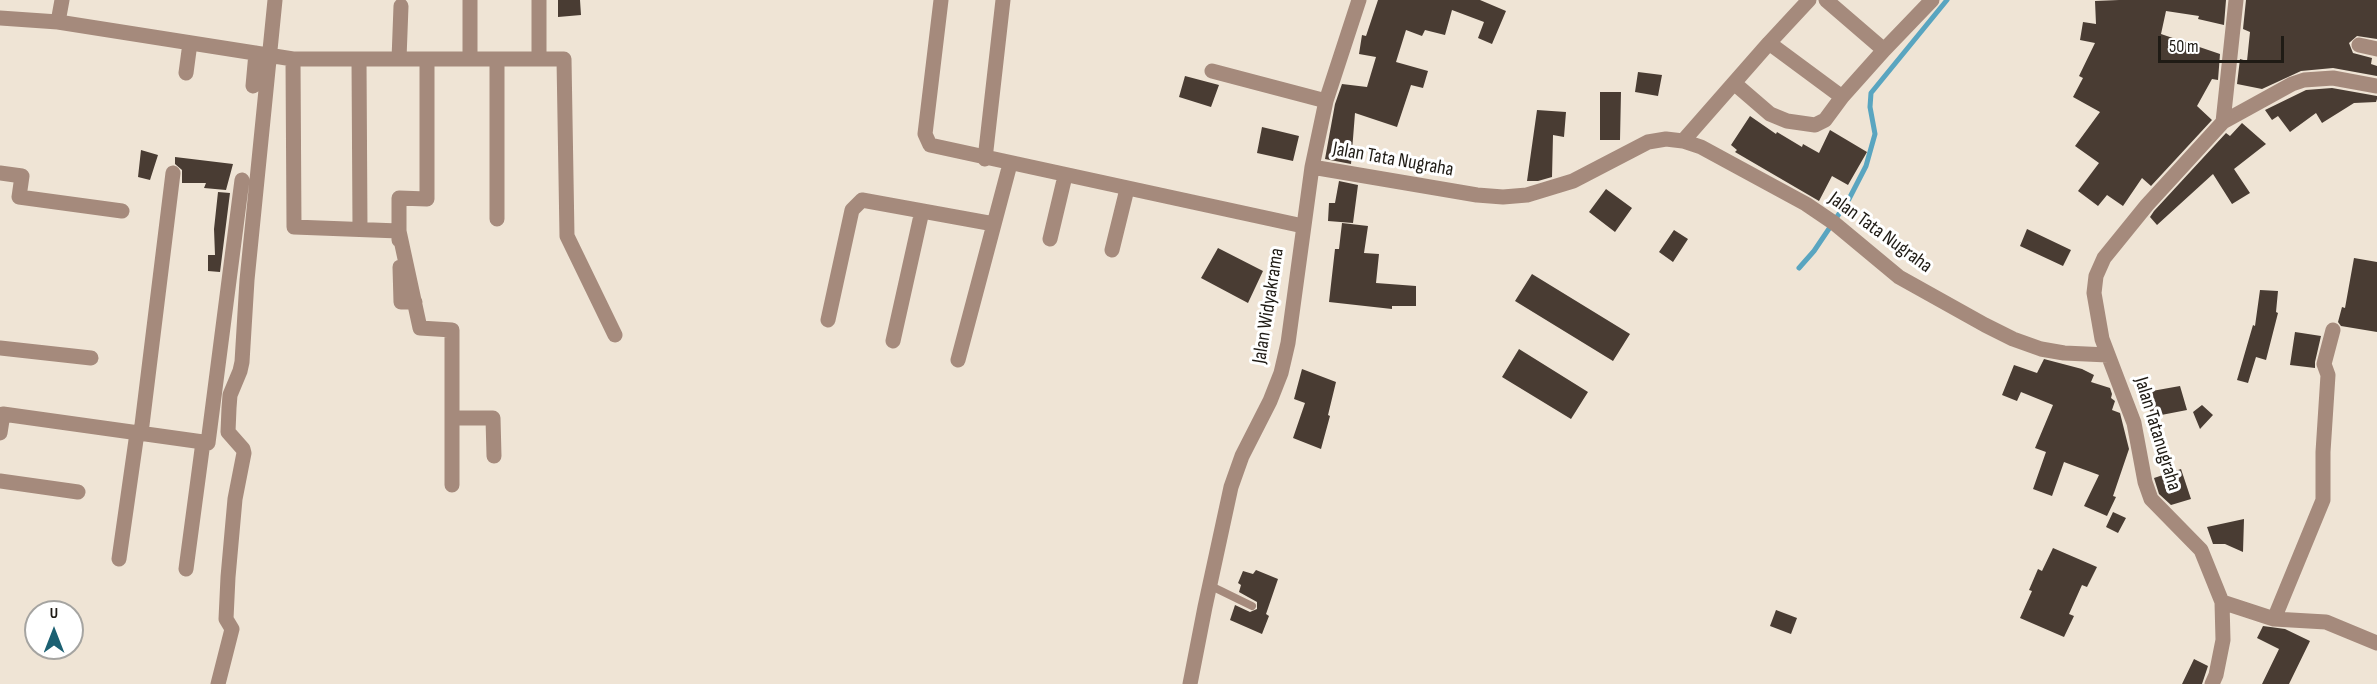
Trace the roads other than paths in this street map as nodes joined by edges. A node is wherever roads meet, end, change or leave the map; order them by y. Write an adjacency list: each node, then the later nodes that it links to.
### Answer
1 (62, 0): 15 (street)
2 (275, 0): 21 (street)
3 (283, 0): 21 (street)
4 (470, 0): 25 (street)
5 (540, 0): 27 (street)
6 (941, 0): 37 (street)
7 (1003, 0): 37 (street)
8 (1359, 0): 34 (street, Jalan Widyakrama)
9 (1809, 0): 17 (street)
10 (1826, 0): 19 (street)
11 (1932, 0): 19 (street)
12 (2236, 0): 35 (street)
13 (401, 6): 23 (street)
14 (0, 18): 15 (street)
15 (58, 22): 16 (street)
16 (190, 43): 21 (street); 29 (street)
17 (1769, 43): 30 (street); 33 (street)
18 (2359, 45): 20 (street)
19 (1884, 50): 33 (street)
20 (2377, 50)
21 (275, 56): 22 (street); 31 (street); 50 (street); 77 (street)
22 (359, 59): 23 (street); 50 (street)
23 (399, 59): 24 (street)
24 (427, 59): 25 (street); 51 (street)
25 (470, 59): 26 (street)
26 (497, 59): 27 (street); 47 (street)
27 (539, 59): 56 (street)
28 (1212, 71): 34 (street)
29 (186, 74)
30 (1734, 83): 33 (street); 36 (street)
31 (253, 86)
32 (2377, 86): 35 (street)
33 (1842, 97)
34 (1326, 100): 39 (street, Jalan Widyakrama)
35 (2223, 122): 59 (street)
36 (1683, 141): 39 (street, Jalan Tata Nugraha); 59 (street, Jalan Tata Nugraha)
37 (985, 159): 38 (street)
38 (1010, 164): 42 (street); 48 (street)
39 (1312, 167): 49 (street, Jalan Widyakrama)
40 (173, 172): 64 (street)
41 (0, 173): 45 (street)
42 (1065, 176): 44 (street); 52 (street)
43 (242, 180): 65 (street)
44 (1127, 189): 49 (street); 53 (street)
45 (122, 211)
46 (922, 211): 48 (street); 54 (street); 57 (street)
47 (497, 219)
48 (994, 224): 61 (street)
49 (1303, 226): 72 (street, Jalan Widyakrama)
50 (360, 229): 51 (street)
51 (399, 231): 62 (street)
52 (1050, 239)
53 (1112, 250)
54 (828, 320)
55 (2333, 330): 75 (street)
56 (615, 335)
57 (893, 341)
58 (0, 348): 60 (street)
59 (2108, 355): 73 (street, Jalan Tatanugraha)
60 (91, 358)
61 (958, 360)
62 (452, 418): 66 (street); 68 (street)
63 (0, 433): 64 (street)
64 (139, 433): 65 (street); 70 (street)
65 (202, 442): 71 (street)
66 (494, 456)
67 (0, 481): 69 (street)
68 (452, 485)
69 (78, 492)
70 (119, 559)
71 (186, 569)
72 (1209, 585): 74 (lane); 78 (street, Jalan Widyakrama)
73 (2222, 602): 75 (street); 79 (street, Jalan Tatanugraha)
74 (1252, 606)
75 (2274, 619): 76 (street)
76 (2377, 643)
77 (218, 684)
78 (1190, 684)
79 (2212, 684)

